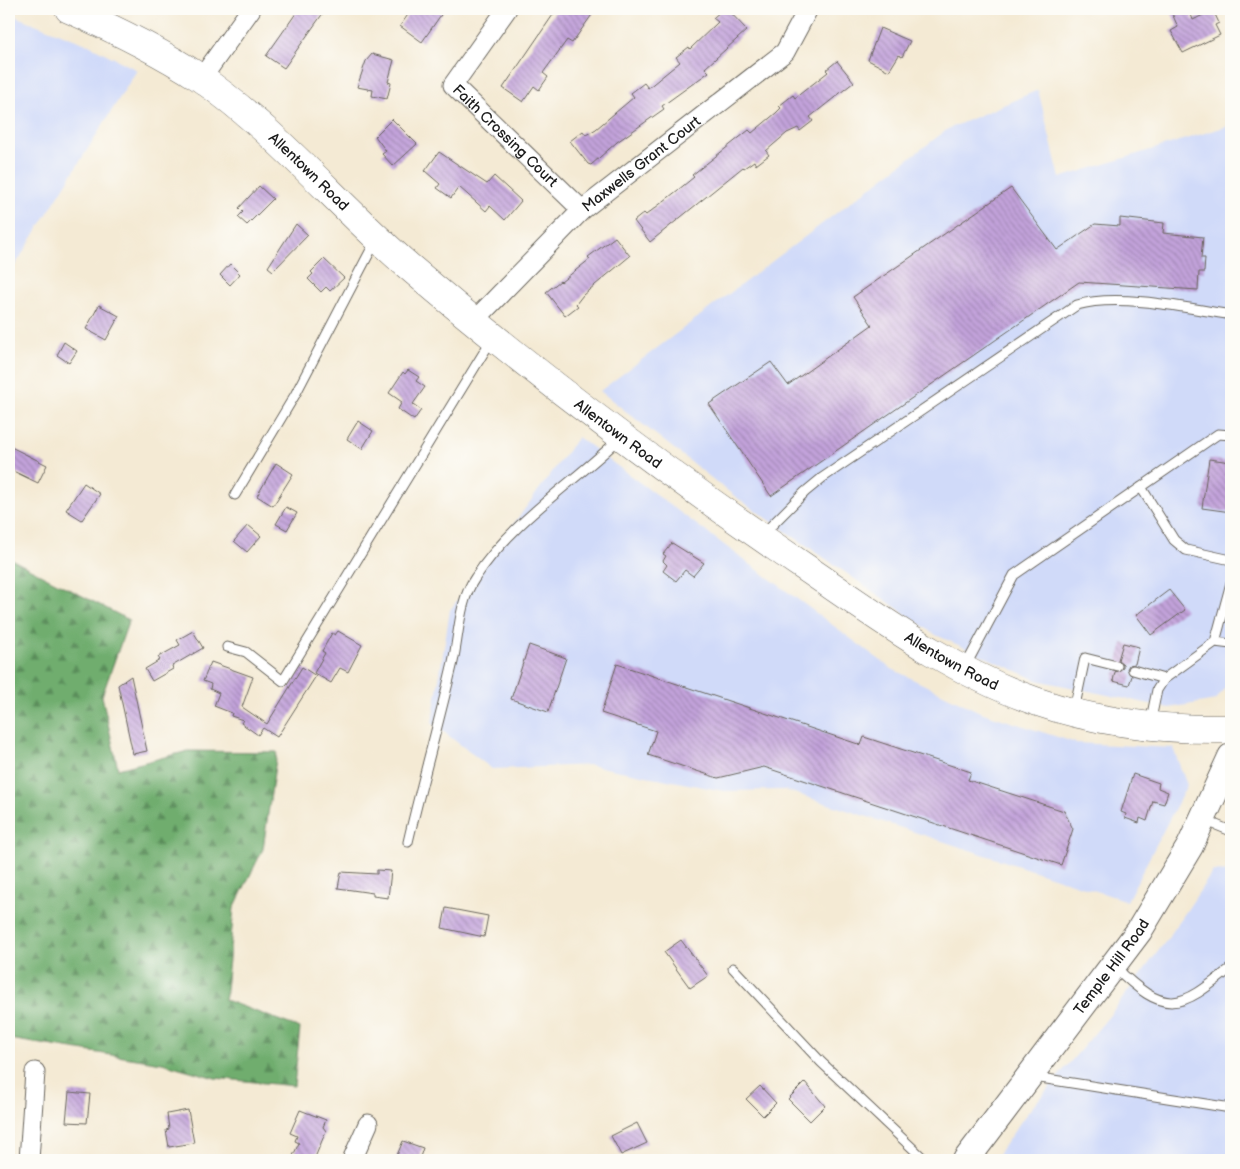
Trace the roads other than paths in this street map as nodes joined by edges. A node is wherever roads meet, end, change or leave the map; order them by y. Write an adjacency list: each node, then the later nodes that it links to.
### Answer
1 (69, 9): 5 (main road, Allentown Road)
2 (252, 9): 5 (street)
3 (507, 9): 6 (street, Faith Crossing Court)
4 (808, 9): 6 (street, Maxwells Grant Court)
5 (201, 79): 7 (main road, Allentown Road)
6 (582, 210): 9 (street, Maxwells Grant Court)
7 (377, 238): 9 (main road, Allentown Road); 13 (lane)
8 (1231, 315): 14 (lane)
9 (484, 329): 11 (main road, Allentown Road); 19 (lane)
10 (1231, 435): 12 (lane)
11 (621, 437): 14 (main road, Allentown Road); 30 (lane)
12 (1140, 487): 15 (lane); 21 (lane)
13 (235, 495)
14 (760, 537): 21 (main road, Allentown Road)
15 (1231, 560)
16 (1231, 582): 17 (lane)
17 (1215, 642): 18 (lane); 23 (lane)
18 (1231, 644)
19 (227, 647)
20 (1117, 666): 24 (lane)
21 (964, 669): 24 (main road, Allentown Road)
22 (1133, 670): 23 (lane)
23 (1164, 679): 25 (lane)
24 (1073, 712): 25 (main road, Allentown Road)
25 (1150, 727): 26 (main road, Allentown Road)
26 (1231, 729)
27 (1231, 757): 28 (main road, Temple Hill Road)
28 (1203, 819): 29 (lane); 31 (main road, Temple Hill Road)
29 (1231, 830)
30 (408, 842)
31 (1114, 966): 33 (lane); 35 (main road, Temple Hill Road)
32 (733, 968): 40 (lane)
33 (1231, 968)
34 (35, 1072): 38 (street)
35 (1029, 1076): 36 (lane); 41 (main road, Temple Hill Road)
36 (1231, 1108)
37 (368, 1124): 39 (street)
38 (29, 1160)
39 (352, 1160)
40 (925, 1160)
41 (967, 1160)

